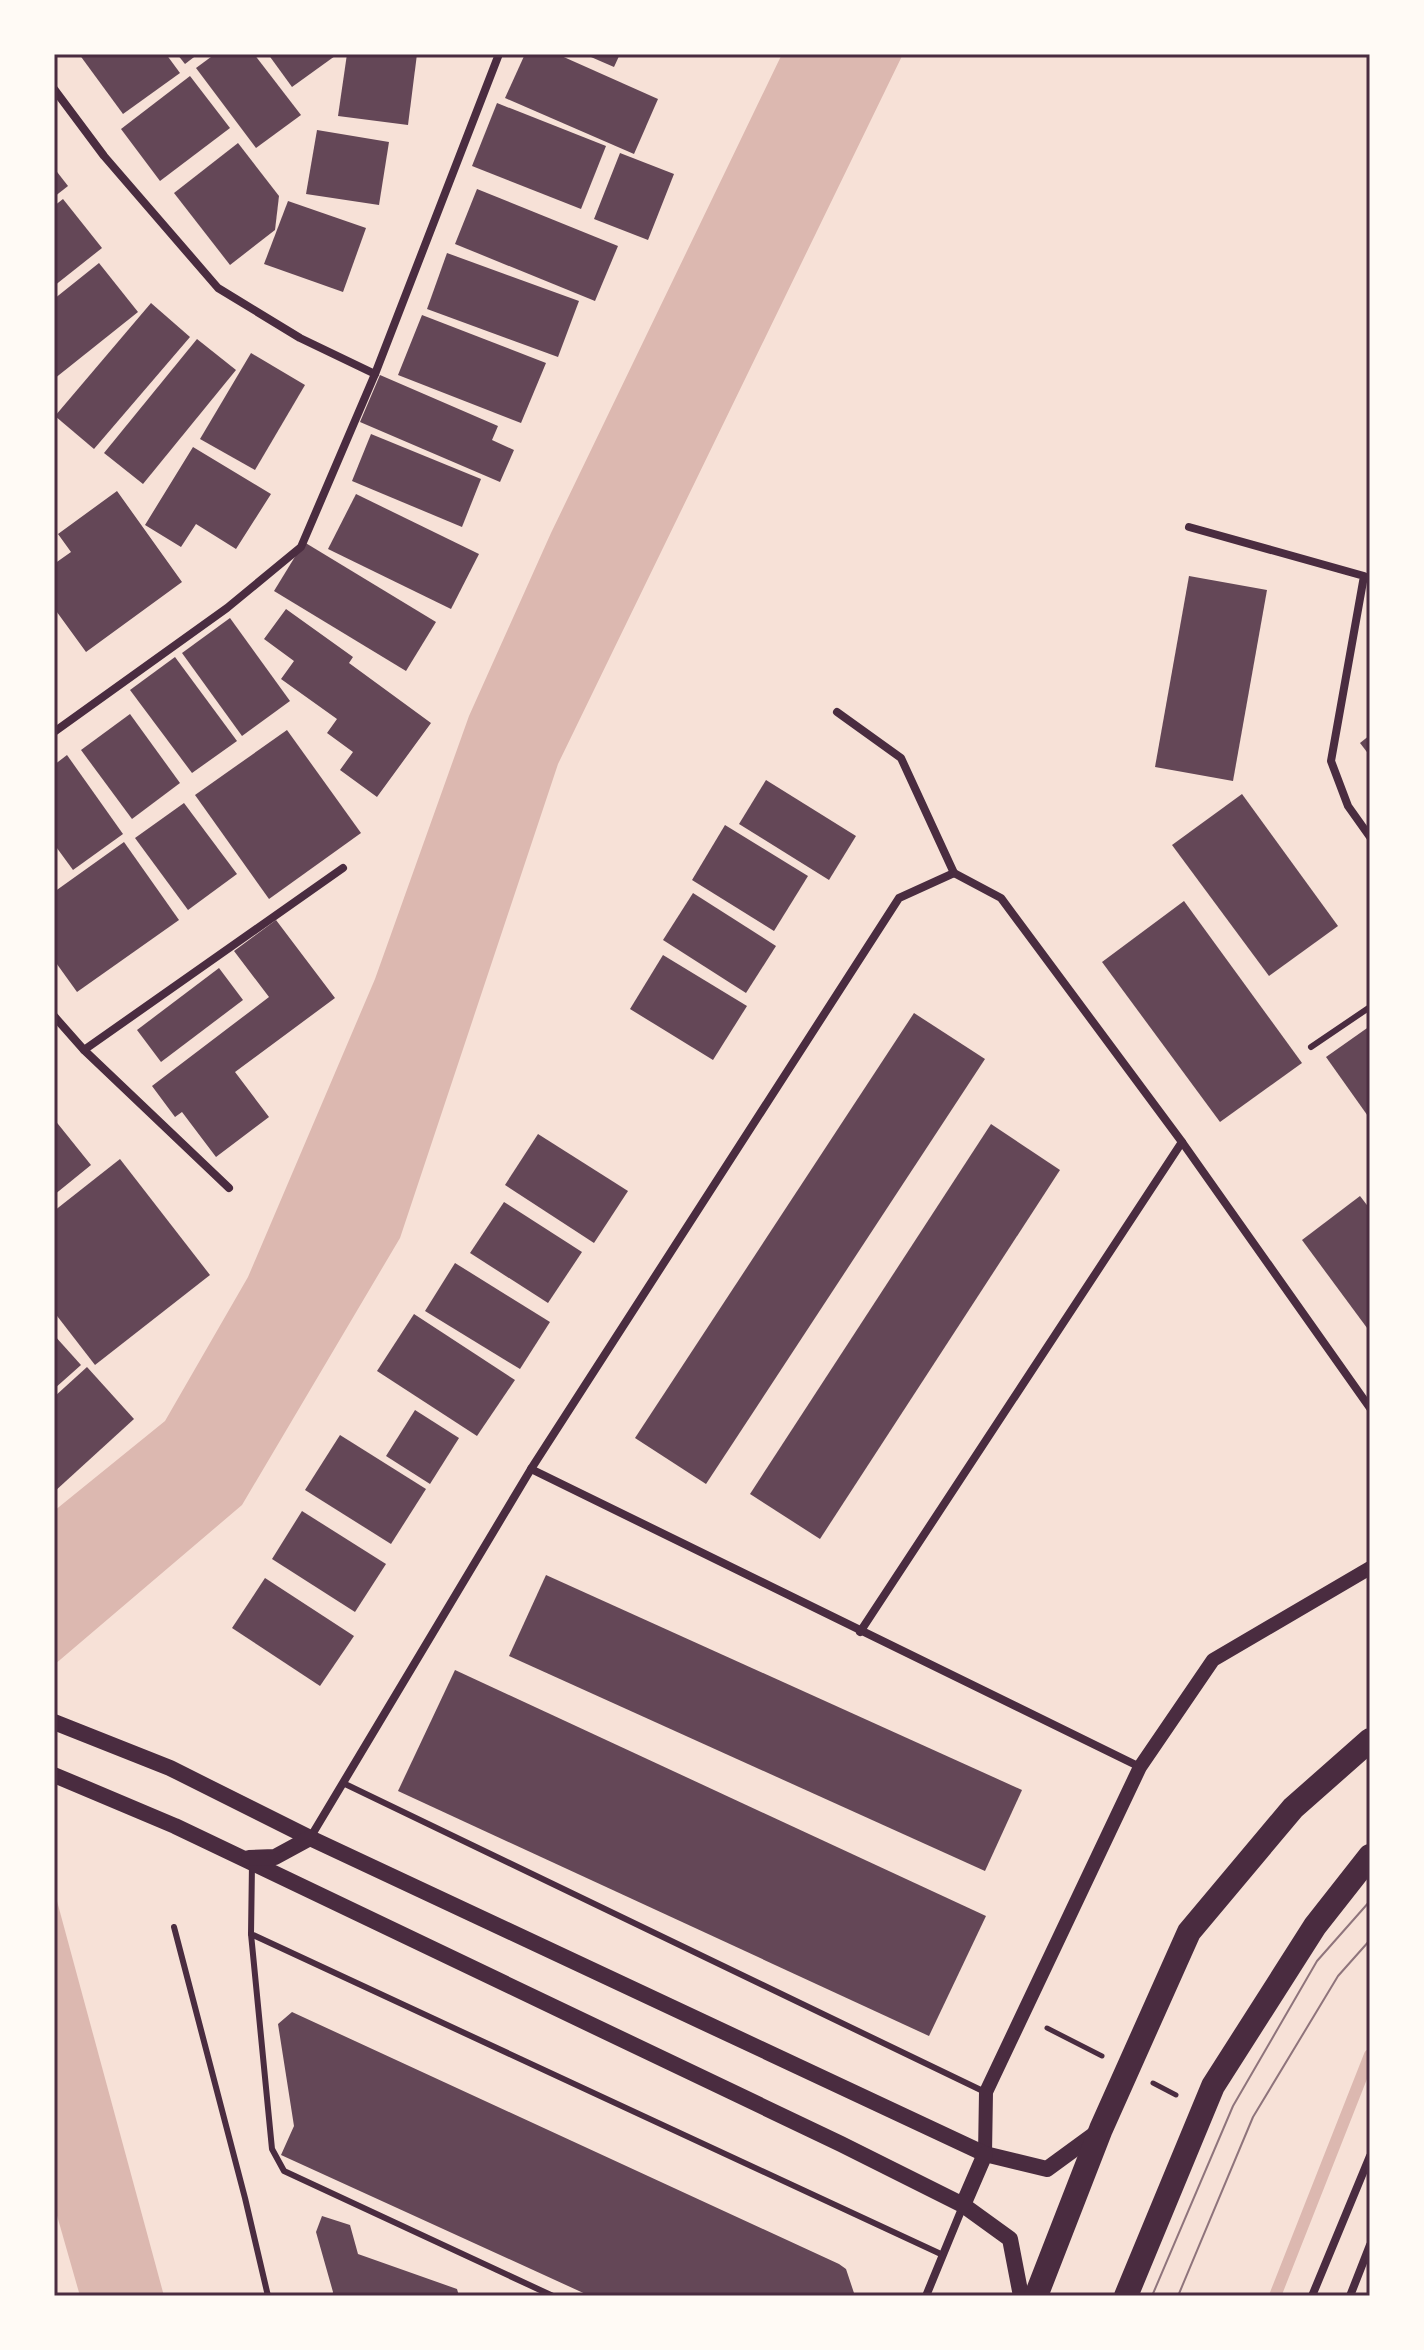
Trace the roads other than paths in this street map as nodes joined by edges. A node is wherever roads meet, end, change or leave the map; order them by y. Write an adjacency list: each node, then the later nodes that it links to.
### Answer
1 (499, 54): 3 (street)
2 (54, 89): 3 (street)
3 (375, 374): 6 (street)
4 (1189, 527): 7 (street)
5 (837, 712): 9 (street)
6 (54, 732)
7 (1370, 837)
8 (343, 868): 13 (street)
9 (954, 873): 14 (street); 17 (street)
10 (1370, 1007): 12 (lane)
11 (54, 1016): 13 (street)
12 (1311, 1047)
13 (84, 1050): 15 (street)
14 (1182, 1142): 16 (street); 19 (street)
15 (229, 1188)
16 (1370, 1408)
17 (531, 1469): 19 (street); 24 (street)
18 (1370, 1568): 22 (street)
19 (860, 1632): 22 (street)
20 (54, 1722): 25 (main road)
21 (1370, 1740): 31 (highway)
22 (1140, 1767): 30 (street)
23 (54, 1775): 27 (main road)
24 (343, 1783): 25 (street); 30 (lane)
25 (310, 1838): 27 (main road); 32 (main road)
26 (1370, 1856): 42 (highway)
27 (248, 1860): 29 (lane); 34 (main road)
28 (174, 1927): 37 (lane)
29 (251, 1934): 36 (lane); 38 (lane)
30 (986, 2092): 32 (street)
31 (1101, 2129): 32 (main road); 41 (highway)
32 (985, 2154): 34 (main road)
33 (1370, 2156): 43 (street)
34 (963, 2205): 36 (street); 40 (main road)
35 (1370, 2245): 44 (street)
36 (943, 2255): 39 (street)
37 (268, 2296)
38 (553, 2296)
39 (926, 2296)
40 (1021, 2296)
41 (1036, 2296)
42 (1126, 2296)
43 (1312, 2296)
44 (1350, 2296)

